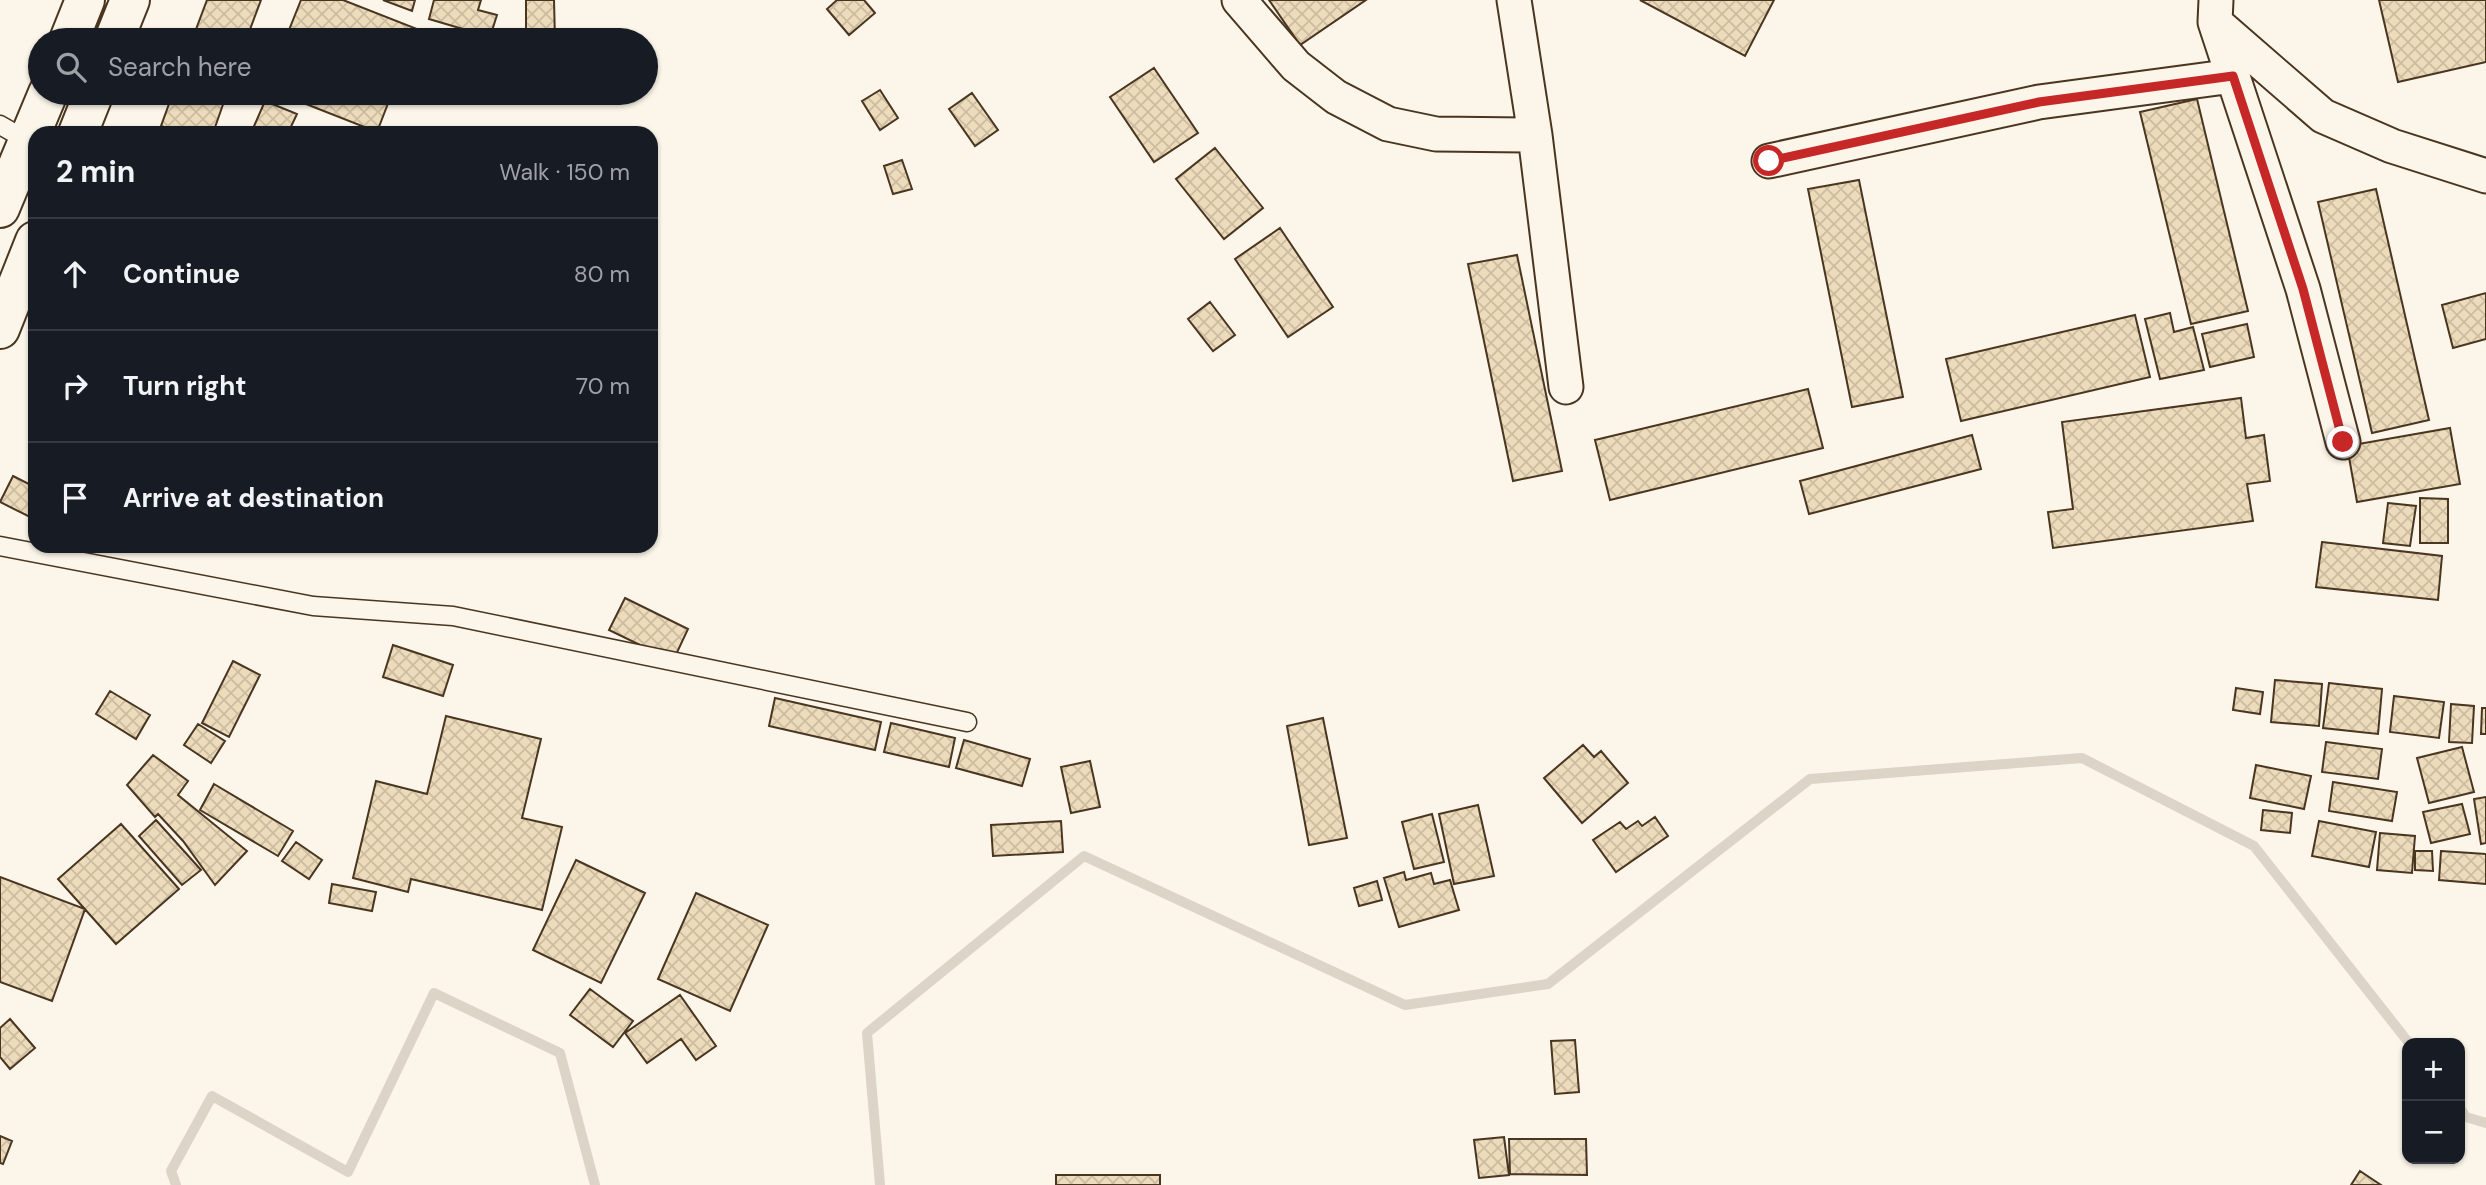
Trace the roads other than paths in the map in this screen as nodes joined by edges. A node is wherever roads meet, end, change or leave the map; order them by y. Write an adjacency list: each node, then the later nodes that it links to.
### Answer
1 (85, 0): 6 (main road)
2 (130, 0): 7 (main road)
3 (1239, 0): 13 (street)
4 (1514, 0): 13 (street)
5 (2216, 11): 8 (street); 15 (street)
6 (74, 28)
7 (119, 28)
8 (2233, 76): 14 (street); 20 (street)
9 (38, 105): 12 (main road)
10 (89, 105): 11 (main road)
11 (81, 126)
12 (14, 133): 16 (main road)
13 (1535, 135): 19 (street)
14 (1769, 161)
15 (2486, 176)
16 (0, 208)
17 (28, 259): 18 (main road)
18 (0, 329)
19 (1566, 387)
20 (2343, 442)
21 (0, 546): 22 (lane)
22 (28, 551)
23 (37, 553): 24 (lane)
24 (967, 722)

